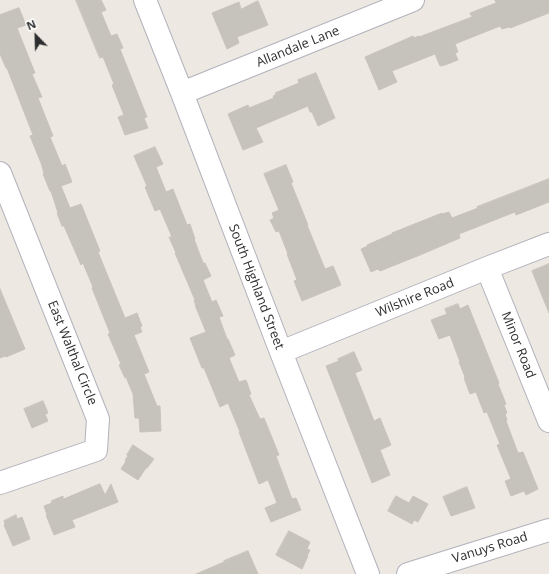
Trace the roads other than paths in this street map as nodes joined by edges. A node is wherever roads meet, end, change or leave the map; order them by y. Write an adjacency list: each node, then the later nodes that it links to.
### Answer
1 (146, 0): 3 (street, South Highland Street)
2 (413, 0): 3 (street, Allandale Lane)
3 (182, 93): 7 (street, South Highland Street)
4 (0, 173): 9 (street, East Walthal Circle)
5 (549, 244): 6 (street, Wilshire Road)
6 (487, 268): 7 (street, Wilshire Road); 8 (street, Minor Road)
7 (281, 352): 11 (street, South Highland Street)
8 (549, 422)
9 (5, 482)
10 (549, 530): 12 (street, Vanuys Road)
11 (368, 574)
12 (408, 574)

